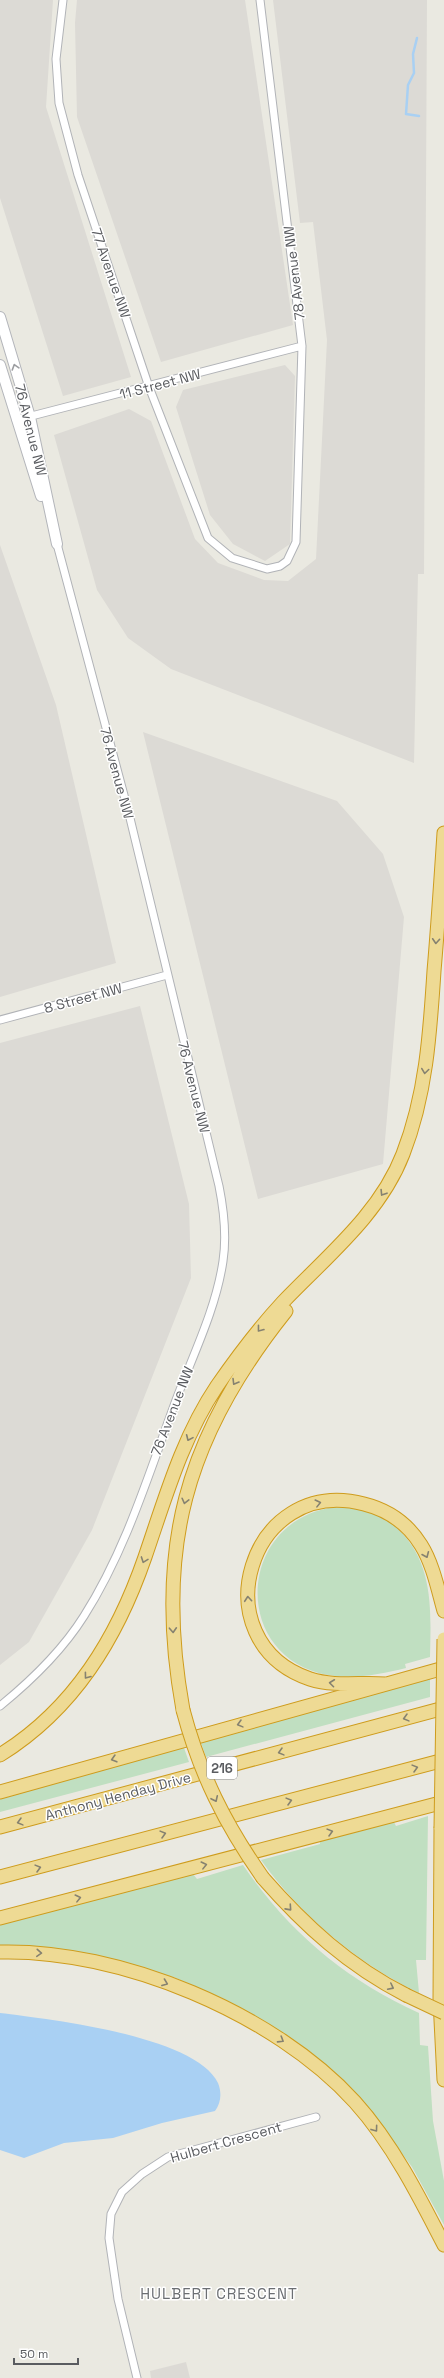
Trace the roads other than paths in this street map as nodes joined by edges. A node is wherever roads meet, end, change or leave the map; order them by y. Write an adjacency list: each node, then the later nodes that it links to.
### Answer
1 (63, 0): 6 (street, 77 Avenue NW)
2 (260, 0): 4 (street, 78 Avenue NW)
3 (0, 317): 7 (street, 76 Avenue NW, one-way to 3)
4 (302, 346): 6 (street, 11 Street NW); 9 (street, 78 Avenue NW)
5 (0, 365): 8 (street, 76 Avenue NW)
6 (149, 387): 7 (street, 11 Street NW); 9 (street, 77 Avenue NW)
7 (30, 417): 8 (street, 11 Street NW); 10 (street, 76 Avenue NW)
8 (16, 420): 10 (street, 76 Avenue NW)
9 (208, 538)
10 (57, 544): 12 (street, 76 Avenue NW)
11 (444, 833): 14 (highway, one-way to 14)
12 (167, 975): 13 (street, 8 Street NW); 19 (street, 76 Avenue NW)
13 (0, 1020)
14 (334, 1250): 21 (highway, one-way to 21); 29 (highway, one-way to 29, bridge)
15 (444, 1611): 18 (highway, one-way to 15)
16 (444, 1638): 30 (highway, bridge)
17 (444, 1668): 18 (highway)
18 (385, 1684): 23 (highway, one-way to 23)
19 (0, 1706)
20 (444, 1708): 25 (highway, Anthony Henday Drive / 216, one-way to 25)
21 (0, 1755)
22 (444, 1760): 26 (highway, one-way to 22)
23 (0, 1792)
24 (444, 1802): 27 (highway, one-way to 24)
25 (0, 1827)
26 (0, 1878)
27 (0, 1918)
28 (0, 1952): 32 (highway, one-way to 32)
29 (444, 2013)
30 (444, 2080)
31 (316, 2117): 33 (street, Hulbert Crescent)
32 (444, 2245)
33 (137, 2378)

